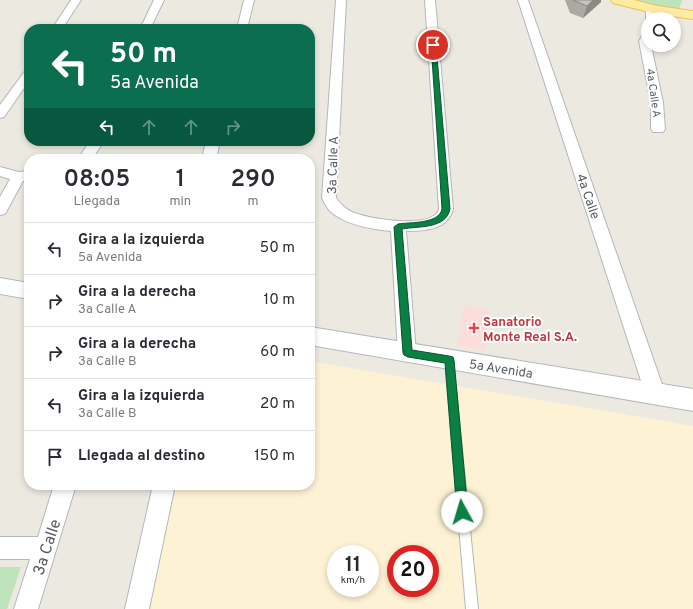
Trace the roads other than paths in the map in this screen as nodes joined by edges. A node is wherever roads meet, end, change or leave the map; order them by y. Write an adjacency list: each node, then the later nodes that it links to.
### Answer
1 (76, 0): 12 (street)
2 (159, 0): 13 (street)
3 (250, 0): 14 (street)
4 (341, 0): 22 (street, 3a Calle A)
5 (430, 0): 22 (street, 3a Calle A)
6 (523, 0): 28 (street, 4a Calle)
7 (618, 0): 9 (main road)
8 (689, 0): 11 (main road)
9 (646, 12)
10 (681, 15): 11 (main road)
11 (691, 15)
12 (60, 24)
13 (147, 24)
14 (243, 24)
15 (647, 52): 18 (street, 4a Calle A)
16 (24, 79): 17 (street)
17 (0, 114)
18 (658, 129)
19 (0, 171): 20 (street)
20 (24, 176): 21 (street)
21 (0, 210)
22 (398, 227): 26 (street)
23 (0, 286): 24 (street)
24 (24, 290)
25 (315, 337): 26 (street, 5a Avenida)
26 (408, 353): 27 (street, 5a Avenida)
27 (449, 360): 28 (street, 5a Avenida); 36 (lane)
28 (655, 393): 29 (street, 5a Avenida)
29 (693, 400)
30 (63, 490): 33 (street, 3a Calle)
31 (163, 490): 35 (street)
32 (0, 548): 33 (street)
33 (45, 548): 34 (street, 3a Calle)
34 (26, 609)
35 (136, 609)
36 (472, 609)

